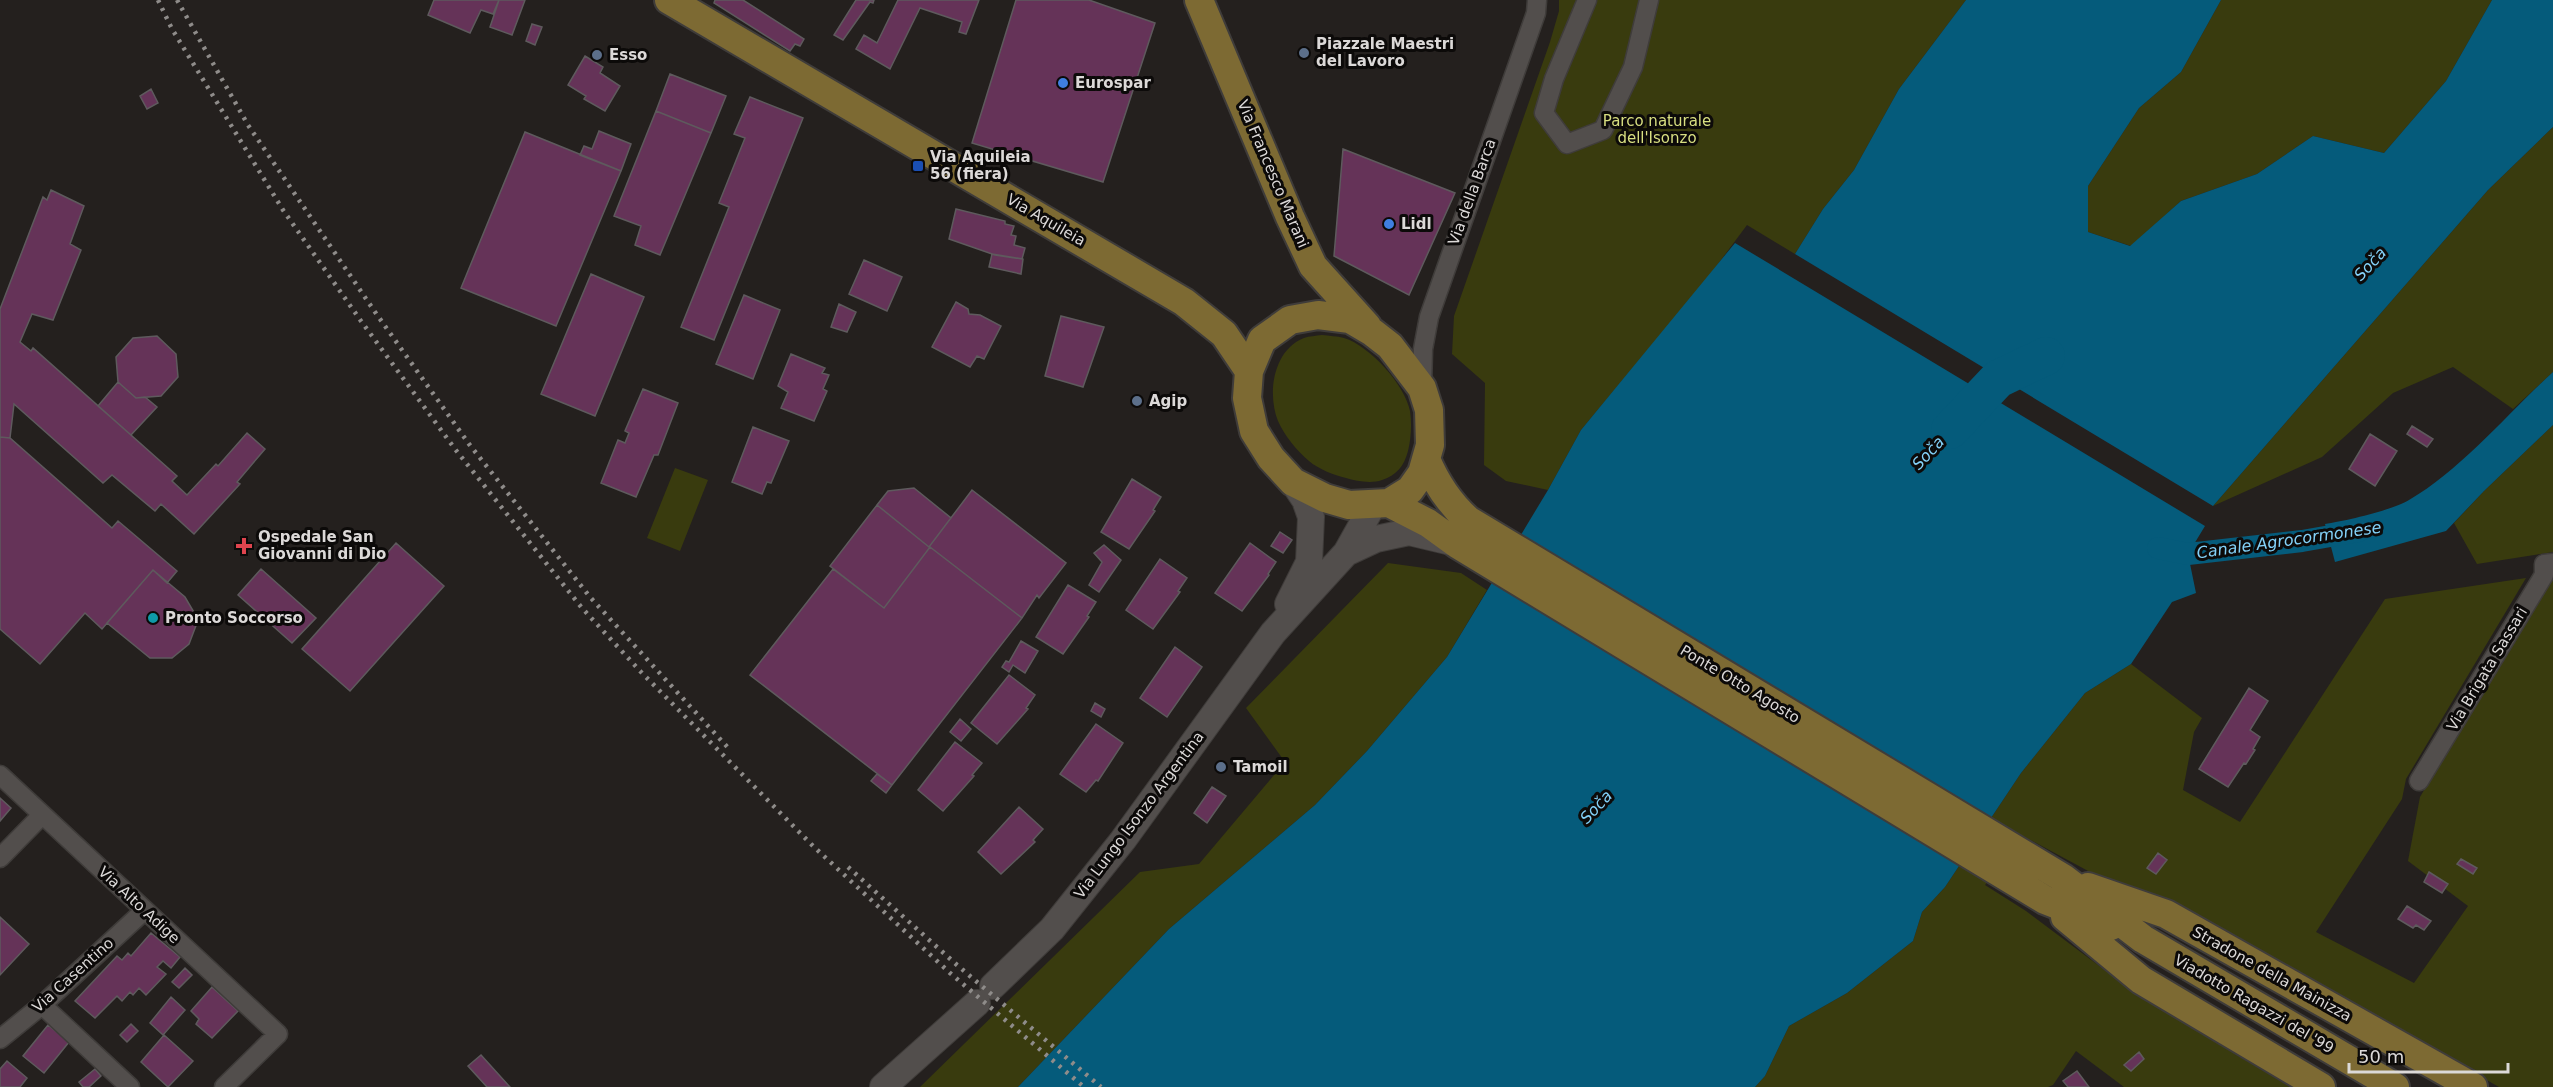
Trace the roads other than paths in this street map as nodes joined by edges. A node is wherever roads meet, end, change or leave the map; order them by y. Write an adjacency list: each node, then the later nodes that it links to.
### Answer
1 (669, 0): 7 (main road, Via Aquileia)
2 (1199, 0): 6 (main road, Via Francesco Marani)
3 (1537, 0): 8 (street, Via della Barca)
4 (1587, 0): 5 (street)
5 (1649, 0)
6 (1372, 332): 7 (main road); 8 (main road)
7 (1249, 371): 10 (main road)
8 (1422, 388): 9 (main road)
9 (1426, 459): 11 (main road); 12 (main road)
10 (1293, 482): 11 (main road); 15 (main road, Via Lungo Isonzo Argentina)
11 (1381, 504): 12 (main road); 13 (main road, Via Lungo Isonzo Argentina)
12 (1463, 532): 13 (main road); 19 (main road, Ponte Otto Agosto); 21 (main road, Ponte Otto Agosto)
13 (1346, 553): 15 (main road, Via Lungo Isonzo Argentina)
14 (2553, 563): 17 (street, Via Brigata Sassari)
15 (1273, 633): 30 (main road, Via Lungo Isonzo Argentina)
16 (0, 776): 18 (street, Via Alto Adige)
17 (2419, 781)
18 (42, 815): 20 (street); 24 (street, Via Alto Adige)
19 (2012, 848): 22 (main road, Viadotto Ragazzi del '99)
20 (0, 858)
21 (1996, 871): 23 (main road, Viadotto Ragazzi del '99)
22 (2063, 878): 25 (main road, Viadotto Ragazzi del '99); 33 (main road, Stradone della Mainizza)
23 (2044, 900): 25 (main road, Viadotto Ragazzi del '99); 31 (main road)
24 (144, 909): 26 (street, Via Casentino); 29 (street, Via Alto Adige)
25 (2143, 939): 32 (main road, Viadotto Ragazzi del '99)
26 (42, 1005): 27 (street, Via Casentino); 28 (street)
27 (0, 1039)
28 (130, 1087)
29 (225, 1087)
30 (883, 1087)
31 (2320, 1087)
32 (2395, 1087)
33 (2474, 1087)

